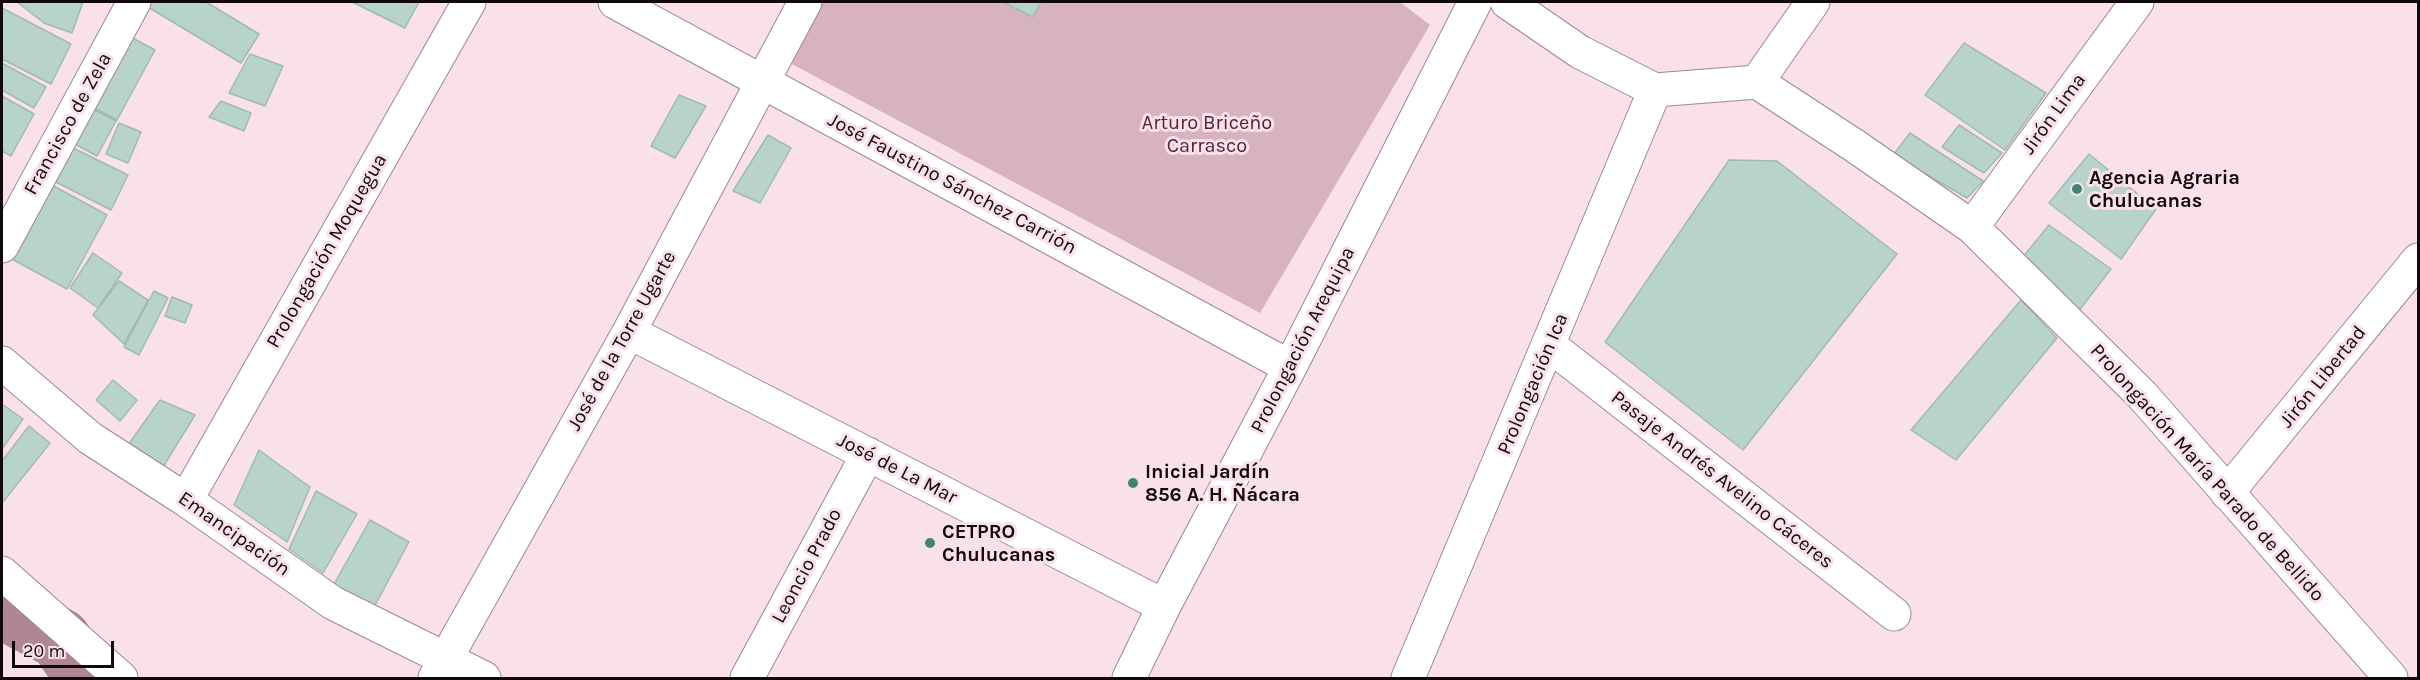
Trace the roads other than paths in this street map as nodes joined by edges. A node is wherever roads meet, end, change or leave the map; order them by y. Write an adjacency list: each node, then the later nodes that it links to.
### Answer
1 (134, 2): 13 (street, Francisco de Zela)
2 (469, 2): 21 (street, Prolongación Moquegua)
3 (615, 2): 9 (street, José Faustino Sánchez Carrión)
4 (805, 2): 9 (street, José de la Torre Ugarte)
5 (1475, 2): 18 (street, Prolongación Arequipa)
6 (1507, 2): 11 (street)
7 (1813, 2): 10 (street)
8 (2137, 2): 12 (street, Jirón Lima)
9 (761, 81): 15 (street, José de la Torre Ugarte); 18 (street, José Faustino Sánchez Carrión)
10 (1757, 82): 11 (street); 12 (street, Prolongación María Parado de Bellido)
11 (1655, 90): 16 (street, Prolongación Ica)
12 (1972, 227): 20 (street, Prolongación María Parado de Bellido)
13 (2, 246)
14 (2418, 260): 20 (street, Jirón Libertad)
15 (629, 333): 19 (street, José de La Mar); 25 (street, José de la Torre Ugarte)
16 (1549, 345): 24 (street, Pasaje Andrés Avelino Cáceres); 30 (street, Prolongación Ica)
17 (2, 363): 21 (street, Emancipación)
18 (1290, 367): 23 (street, Prolongación Arequipa)
19 (868, 454): 23 (street, José de La Mar); 28 (street, Leoncio Prado)
20 (2227, 493): 31 (street, Prolongación María Parado de Bellido)
21 (186, 500): 25 (street, Emancipación)
22 (2, 573): 26 (street)
23 (1164, 606): 29 (street, Prolongación Arequipa)
24 (1894, 614)
25 (440, 669): 27 (street, Emancipación)
26 (121, 678)
27 (484, 678)
28 (747, 678)
29 (1130, 678)
30 (1408, 678)
31 (2391, 678)

